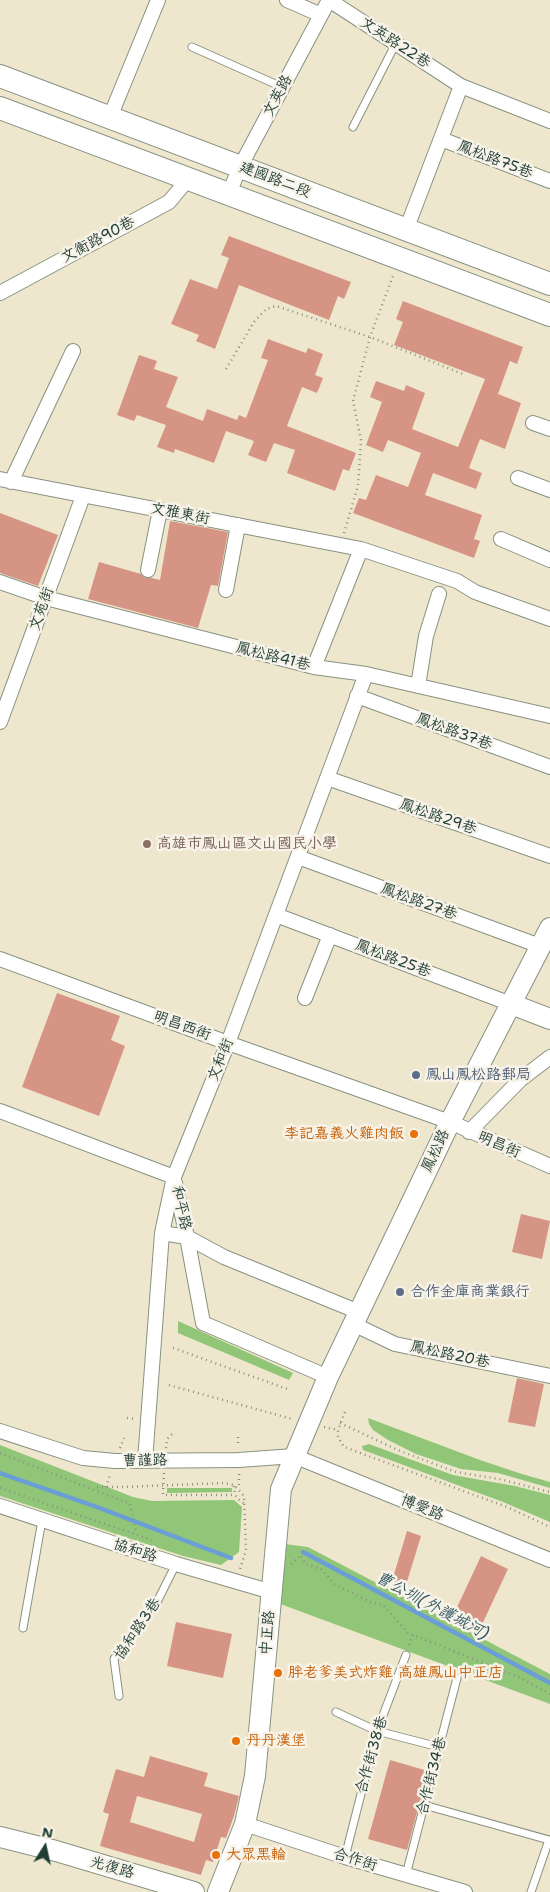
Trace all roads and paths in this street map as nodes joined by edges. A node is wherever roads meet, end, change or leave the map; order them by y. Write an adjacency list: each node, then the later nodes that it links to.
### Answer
1 (158, 0): 11 (street)
2 (287, 0): 4 (street)
3 (329, 0): 4 (street, 文英路); 5 (street, 文英路22巷)
4 (321, 15): 9 (street, 文英路)
5 (396, 44): 8 (street, 文英路22巷); 13 (lane)
6 (192, 47): 9 (lane)
7 (0, 76): 11 (main road, 建國路二段)
8 (460, 86): 12 (street, 文英路22巷); 14 (street, 鳳松路75巷)
9 (282, 87): 15 (street, 文英路)
10 (0, 108): 16 (main road, 建國路二段)
11 (110, 117): 15 (main road, 建國路二段)
12 (550, 120)
13 (353, 127)
14 (440, 139): 17 (street, 鳳松路75巷); 19 (street, 鳳松路75巷)
15 (240, 167): 18 (street, 文英路); 19 (main road, 建國路二段)
16 (189, 178): 18 (main road, 建國路二段); 22 (street, 文衡路90巷)
17 (550, 181)
18 (228, 193): 20 (main road, 建國路二段)
19 (406, 230): 21 (main road, 建國路二段)
20 (400, 258): 23 (main road, 建國路二段); 24 (path)
21 (550, 284)
22 (0, 293)
23 (550, 315)
24 (370, 337): 26 (path); 27 (path); 37 (path)
25 (73, 351): 31 (street)
26 (226, 369)
27 (463, 374)
28 (532, 423): 29 (street)
29 (550, 429)
30 (518, 478): 32 (street)
31 (5, 480): 33 (street, 文雅東街)
32 (550, 490)
33 (83, 496): 34 (street, 文雅東街); 44 (street, 文苑街)
34 (160, 510): 35 (street, 文雅東街); 40 (street)
35 (238, 525): 37 (street, 文雅東街); 42 (street)
36 (501, 539): 39 (street)
37 (341, 545): 38 (street, 文雅東街)
38 (361, 549): 45 (street, 文雅東街); 46 (street)
39 (550, 560)
40 (148, 570)
41 (0, 582): 44 (street, 鳳松路41巷)
42 (226, 590)
43 (439, 594): 48 (street)
44 (46, 598): 46 (street, 鳳松路41巷); 51 (street, 文苑街)
45 (550, 618)
46 (314, 668): 47 (street, 鳳松路41巷)
47 (366, 674): 48 (street, 鳳松路41巷); 49 (street, 文和街)
48 (418, 686): 50 (street, 鳳松路41巷)
49 (358, 696): 52 (street, 鳳松路37巷); 53 (street, 文和街)
50 (550, 716)
51 (0, 722)
52 (550, 767)
53 (327, 778): 54 (street, 鳳松路29巷); 55 (street, 文和街)
54 (550, 856)
55 (298, 857): 56 (street, 文和街); 59 (street, 鳳松路27巷)
56 (276, 915): 58 (street, 鳳松路25巷); 64 (street, 文和街)
57 (550, 928): 59 (street, 鳳松路)
58 (330, 936): 61 (street); 62 (street, 鳳松路25巷)
59 (540, 946): 62 (street, 鳳松路)
60 (0, 958): 64 (street, 明昌西街)
61 (305, 998)
62 (511, 1004): 63 (street); 67 (street, 鳳松路)
63 (550, 1019)
64 (228, 1043): 67 (street, 明昌西街); 70 (street, 文和街)
65 (550, 1056): 68 (street)
66 (0, 1111): 70 (street, 和平路)
67 (450, 1122): 68 (street, 明昌街); 73 (street, 鳳松路)
68 (468, 1132): 69 (street, 明昌街)
69 (550, 1166)
70 (174, 1177): 71 (street, 文和街); 72 (street, 和平路)
71 (162, 1233): 72 (street); 85 (street, 文和街)
72 (187, 1237): 73 (street, 和平路); 76 (street)
73 (356, 1318): 75 (street, 鳳松路20巷); 76 (street, 鳳松路)
74 (173, 1348): 78 (path)
75 (550, 1376)
76 (328, 1378): 84 (street, 中正路)
77 (169, 1385): 80 (path)
78 (290, 1390)
79 (345, 1412): 81 (path)
80 (278, 1416)
81 (340, 1423): 89 (path); 94 (path)
82 (0, 1431): 85 (street, 曹謹路)
83 (0, 1453): 95 (path)
84 (294, 1456): 85 (street, 曹謹路); 96 (street, 博愛路); 100 (street, 中正路)
85 (145, 1461)
86 (163, 1485): 87 (path); 88 (path); 90 (path)
87 (234, 1485): 90 (path); 91 (path)
88 (97, 1487)
89 (550, 1492)
90 (235, 1495): 91 (path)
91 (245, 1504): 99 (path)
92 (0, 1506): 93 (street, 協和路)
93 (42, 1520): 97 (street, 協和路); 101 (lane)
94 (550, 1527)
95 (136, 1533)
96 (550, 1560)
97 (176, 1564): 100 (street, 協和路); 105 (lane, 協和路3巷)
98 (290, 1565): 104 (path)
99 (241, 1569)
100 (272, 1592): 110 (street, 中正路)
101 (23, 1628)
102 (406, 1655): 107 (lane, 合作街38巷)
103 (457, 1678): 108 (lane, 合作街34巷)
104 (550, 1694)
105 (119, 1696)
106 (336, 1712): 107 (lane)
107 (377, 1731): 108 (lane); 112 (lane, 合作街38巷)
108 (439, 1747): 109 (lane, 合作街34巷)
109 (424, 1805): 113 (lane, 合作街34巷); 117 (lane)
110 (245, 1824): 112 (street, 合作街); 115 (street, 中正路)
111 (0, 1837): 114 (street, 光復路)
112 (345, 1857): 113 (street, 合作街)
113 (406, 1875): 116 (street, 合作街)
114 (194, 1892)
115 (218, 1892)
116 (465, 1892)
117 (531, 1892)

